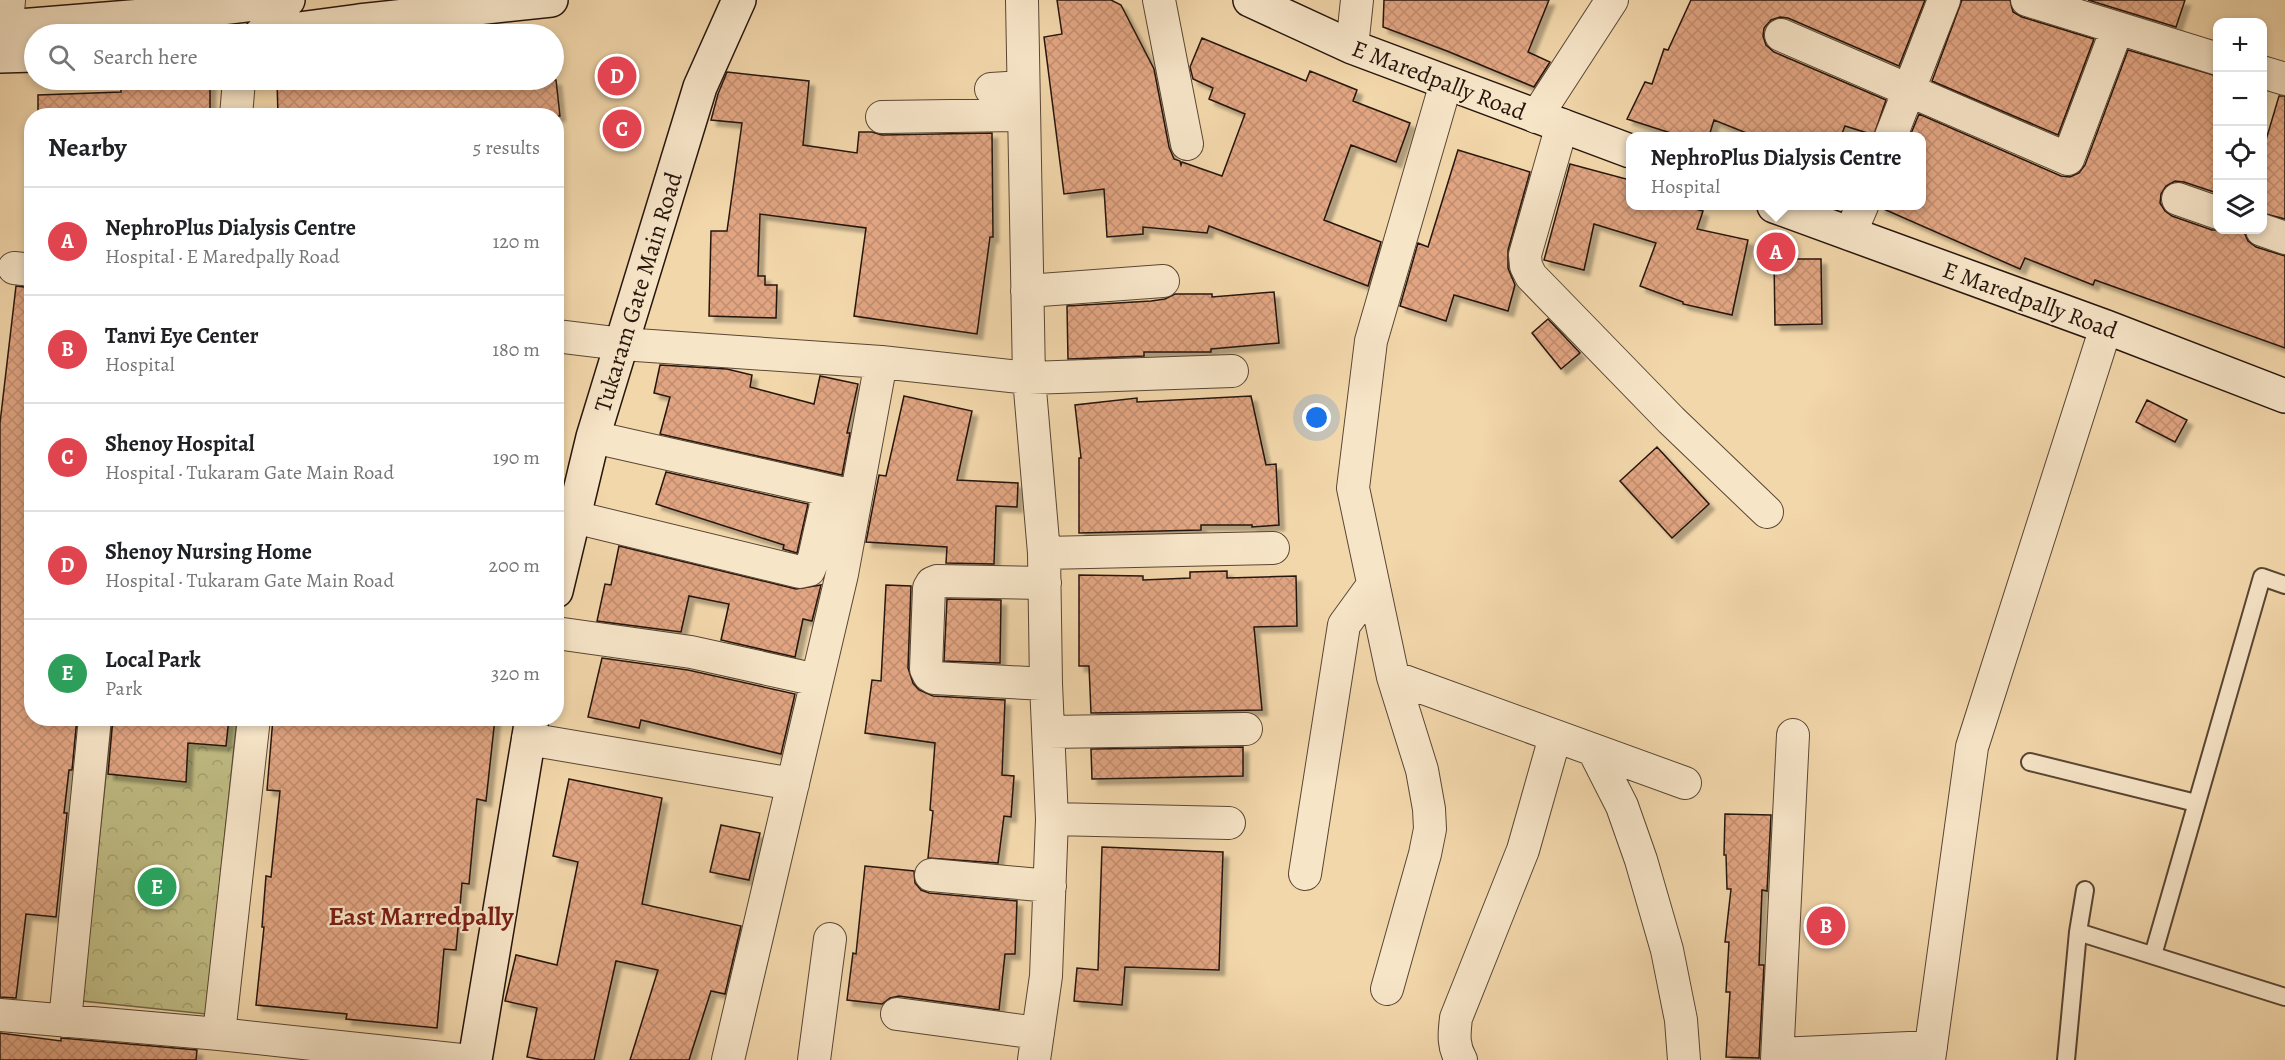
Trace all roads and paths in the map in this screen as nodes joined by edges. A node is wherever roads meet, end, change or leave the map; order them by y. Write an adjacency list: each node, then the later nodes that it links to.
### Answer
1 (288, 0): 12 (main road)
2 (551, 0): 11 (main road)
3 (738, 0): 45 (main road, Tukaram Gate Main Road)
4 (1022, 0): 28 (street)
5 (1159, 0): 33 (street)
6 (1250, 0): 19 (main road, E Maredpally Road)
7 (1358, 0): 19 (street)
8 (1612, 0): 31 (street)
9 (1944, 0): 27 (street)
10 (2046, 3): 17 (street)
11 (453, 5): 15 (main road)
12 (174, 7): 14 (main road)
13 (5, 16): 16 (main road)
14 (35, 24)
15 (327, 24)
16 (24, 25)
17 (2117, 29): 22 (street); 27 (street)
18 (1781, 35): 27 (street)
19 (1352, 47): 25 (main road, E Maredpally Road)
20 (24, 55): 21 (main road)
21 (0, 56)
22 (2213, 58)
23 (2267, 74): 24 (street)
24 (2285, 79)
25 (1446, 83): 31 (main road, E Maredpally Road); 57 (street)
26 (238, 90): 29 (street)
27 (1910, 90): 32 (street)
28 (1009, 99): 30 (street); 42 (street)
29 (237, 108)
30 (882, 117)
31 (1549, 121): 34 (main road, E Maredpally Road); 52 (street)
32 (1893, 132)
33 (1187, 144)
34 (1626, 150)
35 (2178, 199): 37 (street)
36 (1797, 210): 38 (main road, E Maredpally Road)
37 (2213, 212)
38 (1856, 220): 43 (main road, E Maredpally Road)
39 (2267, 232): 40 (street)
40 (2285, 238)
41 (1163, 281): 42 (street)
42 (1027, 291): 48 (street)
43 (2106, 327): 49 (main road, E Maredpally Road); 91 (street)
44 (564, 337): 45 (street)
45 (622, 344): 46 (street); 50 (main road, Tukaram Gate Main Road)
46 (881, 362): 48 (street); 51 (street)
47 (1232, 371): 48 (street)
48 (1029, 378): 56 (street)
49 (2285, 396)
50 (593, 437): 51 (street); 53 (main road, Tukaram Gate Main Road)
51 (842, 494): 53 (street); 61 (street)
52 (1767, 512)
53 (574, 517): 55 (main road, Tukaram Gate Main Road)
54 (1273, 548): 56 (street)
55 (564, 558)
56 (1045, 568): 62 (street); 62 (street)
57 (1373, 585): 60 (street); 77 (street)
58 (2285, 585): 74 (lane)
59 (564, 634): 61 (street)
60 (1393, 677): 69 (street); 84 (street)
61 (818, 680): 73 (street)
62 (1046, 684): 67 (street)
63 (94, 726): 88 (street)
64 (253, 726): 89 (street)
65 (530, 729): 73 (street); 94 (main road)
66 (1246, 729): 67 (street)
67 (1049, 732): 75 (street)
68 (1793, 735): 92 (street)
69 (1555, 737): 70 (street); 97 (street)
70 (1594, 751): 72 (street); 98 (street)
71 (2030, 762): 74 (lane)
72 (1684, 783)
73 (793, 784): 95 (street)
74 (2196, 803): 83 (lane)
75 (1052, 819): 76 (street); 79 (street)
76 (1229, 823)
77 (1305, 874)
78 (932, 875): 79 (street)
79 (1050, 886): 90 (street)
80 (2085, 890): 81 (lane)
81 (2078, 932): 83 (lane); 99 (lane)
82 (830, 939): 96 (street)
83 (2153, 955): 85 (lane)
84 (1387, 989)
85 (2285, 998)
86 (897, 1014): 90 (street)
87 (0, 1015): 88 (street)
88 (65, 1020): 89 (street)
89 (219, 1034): 93 (street)
90 (1036, 1047)
91 (1930, 1053): 92 (street)
92 (1778, 1057)
93 (461, 1060)
94 (474, 1060)
95 (728, 1060)
96 (814, 1060)
97 (1461, 1060)
98 (1684, 1060)
99 (2066, 1060)

